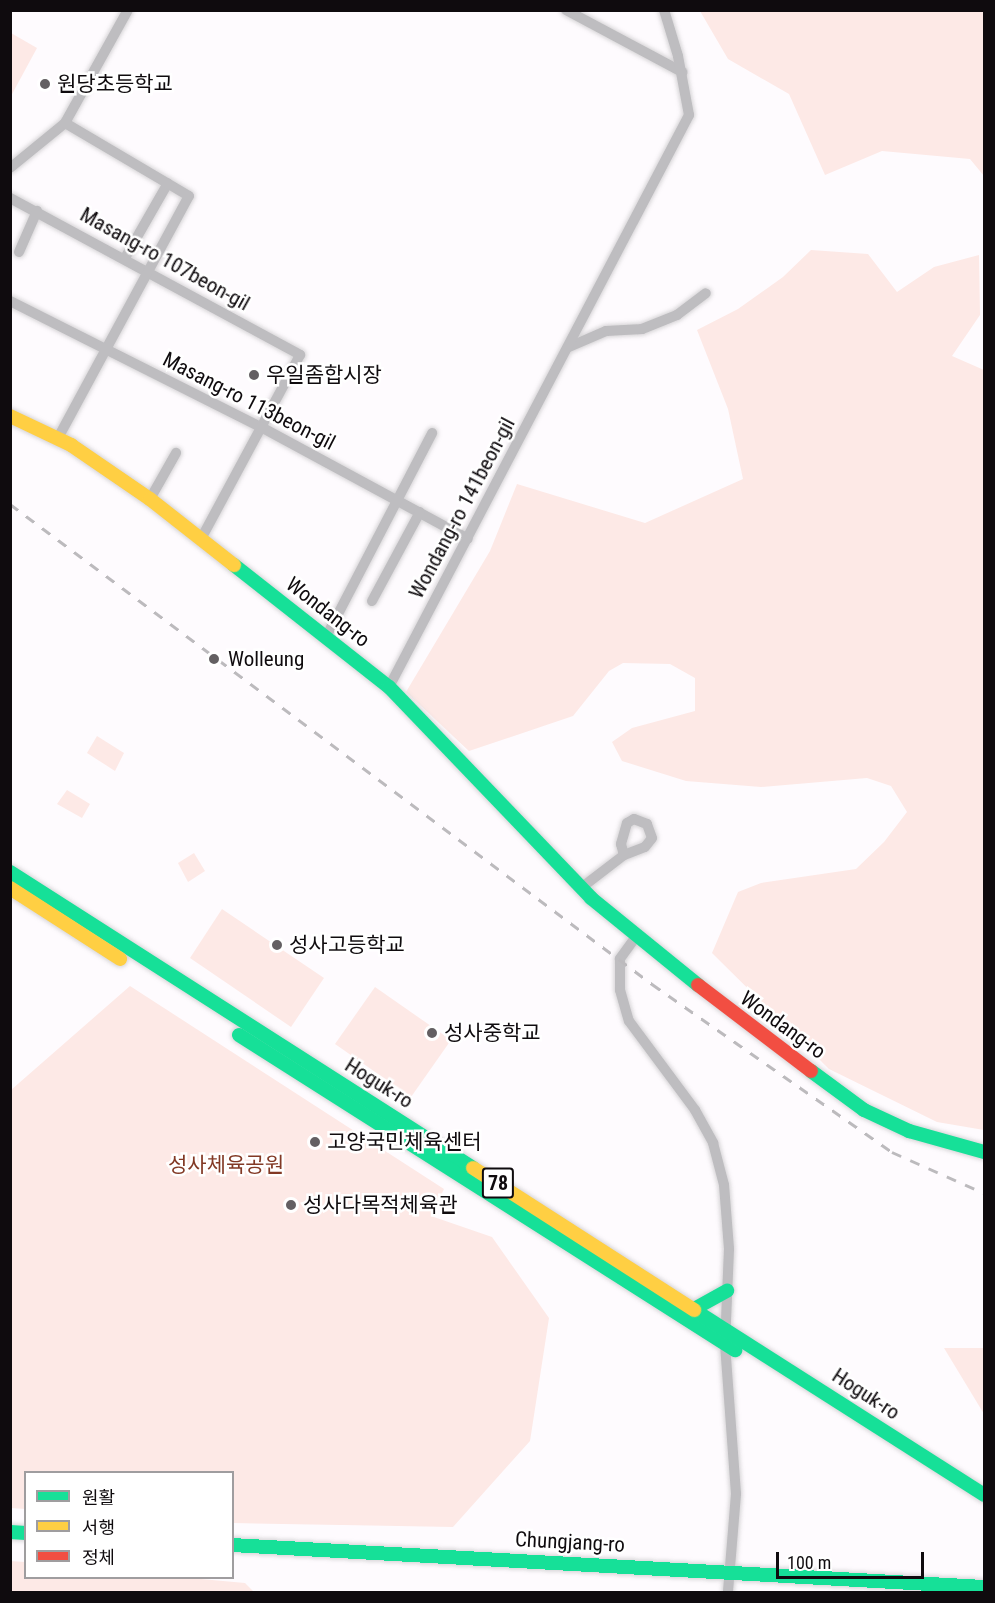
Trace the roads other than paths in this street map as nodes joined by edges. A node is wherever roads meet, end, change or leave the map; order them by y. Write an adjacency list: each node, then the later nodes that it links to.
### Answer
1 (128, 10): 5 (street)
2 (566, 10): 4 (street)
3 (664, 10): 4 (street, Wondang-ro 141beon-gil)
4 (682, 72): 15 (street, Wondang-ro 141beon-gil)
5 (65, 123): 6 (street); 7 (street)
6 (10, 168)
7 (168, 183): 11 (street); 12 (street)
8 (10, 198): 9 (street, Masang-ro 107beon-gil)
9 (37, 211): 10 (street); 11 (street, Masang-ro 107beon-gil)
10 (19, 252)
11 (125, 258): 12 (street, Masang-ro 107beon-gil)
12 (149, 271): 16 (street); 18 (street, Masang-ro 107beon-gil)
13 (706, 293): 15 (street)
14 (10, 301): 16 (street, Masang-ro 113beon-gil)
15 (569, 347): 26 (street, Wondang-ro 141beon-gil)
16 (106, 350): 18 (street, Masang-ro 113beon-gil); 20 (street)
17 (10, 416): 20 (main road, Wondang-ro)
18 (261, 427): 23 (street, Masang-ro 113beon-gil); 25 (street)
19 (432, 433): 23 (street)
20 (58, 438): 22 (main road, Wondang-ro)
21 (176, 453): 22 (street)
22 (150, 499): 25 (main road, Wondang-ro)
23 (398, 501): 24 (street, Masang-ro 113beon-gil); 28 (street)
24 (420, 512): 26 (street, Masang-ro 113beon-gil); 27 (street)
25 (201, 539): 28 (main road, Wondang-ro)
26 (468, 539): 29 (street, Wondang-ro 141beon-gil)
27 (372, 601)
28 (326, 637): 29 (main road, Wondang-ro)
29 (389, 687): 33 (main road, Wondang-ro)
30 (624, 855): 33 (street)
31 (10, 872): 37 (main road, Hoguk-ro / 78)
32 (10, 888): 39 (main road, Hoguk-ro / 78)
33 (581, 888): 34 (main road, Wondang-ro)
34 (635, 938): 35 (main road, Wondang-ro); 36 (street)
35 (984, 1152)
36 (727, 1291): 37 (main road); 38 (street)
37 (694, 1309): 38 (main road, Hoguk-ro / 78)
38 (725, 1329): 39 (street); 40 (main road, Hoguk-ro / 78)
39 (724, 1344): 41 (main road, Hoguk-ro / 78); 43 (street)
40 (984, 1495)
41 (984, 1507)
42 (234, 1545): 43 (main road, Chungjang-ro)
43 (731, 1574): 45 (main road, Chungjang-ro); 46 (street)
44 (984, 1587): 45 (main road, Chungjang-ro)
45 (905, 1588)
46 (728, 1593)

